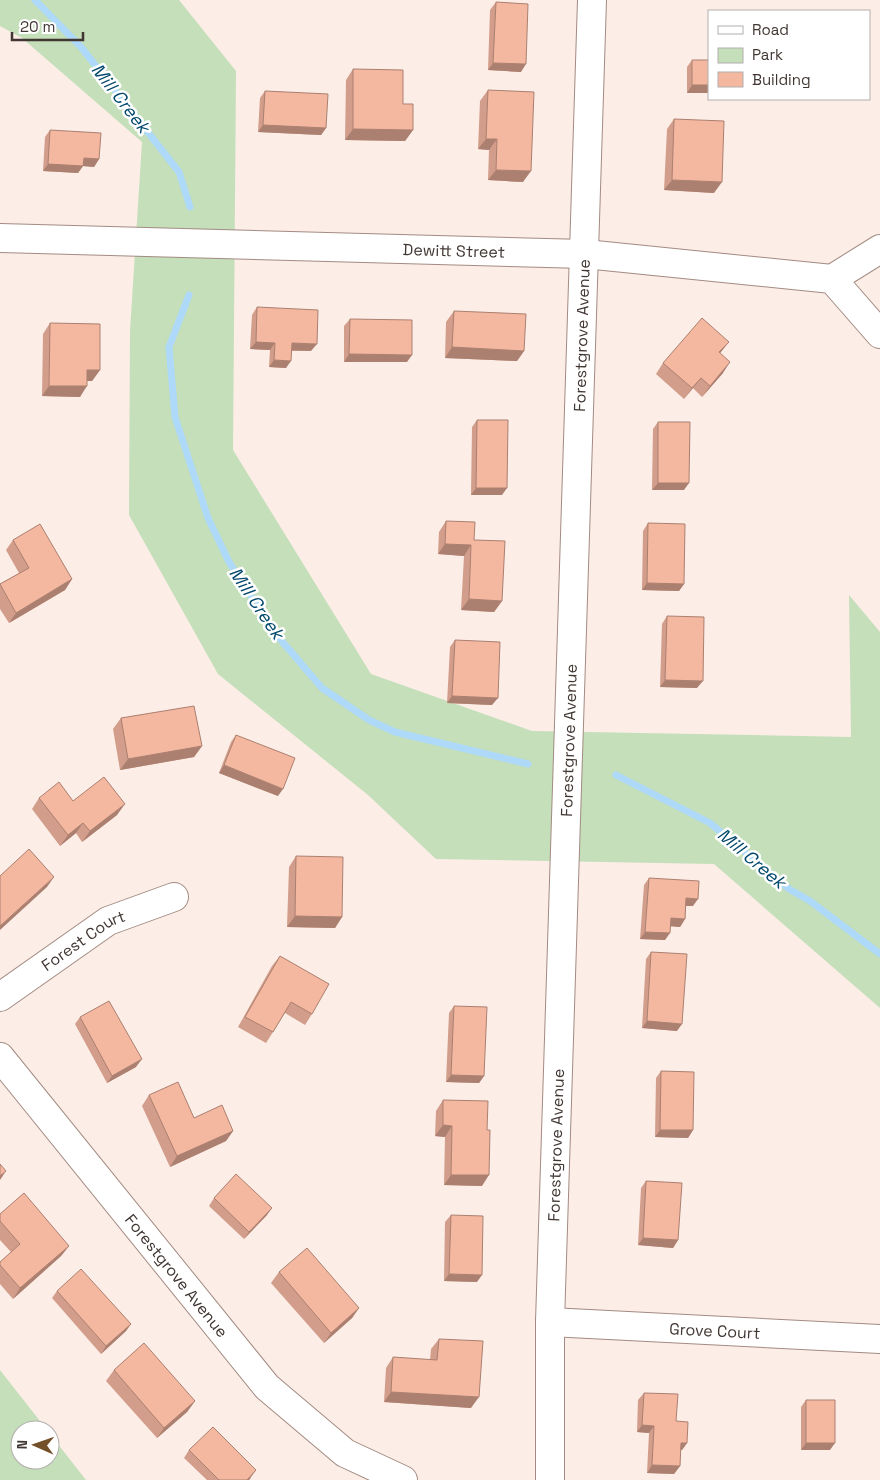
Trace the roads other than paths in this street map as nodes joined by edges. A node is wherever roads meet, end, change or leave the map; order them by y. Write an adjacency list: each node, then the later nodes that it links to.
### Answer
1 (592, 0): 4 (street, Forestgrove Avenue)
2 (0, 238): 4 (street, Dewitt Street)
3 (880, 249): 5 (street)
4 (585, 254): 5 (street, Dewitt Street); 10 (street, Forestgrove Avenue)
5 (832, 279): 6 (street)
6 (880, 334)
7 (174, 897): 8 (street, Forest Court)
8 (0, 996)
9 (0, 1058): 12 (street, Forestgrove Avenue)
10 (550, 1322): 11 (street, Grove Court); 13 (street, Forestgrove Avenue)
11 (880, 1339)
12 (403, 1480)
13 (550, 1480)

